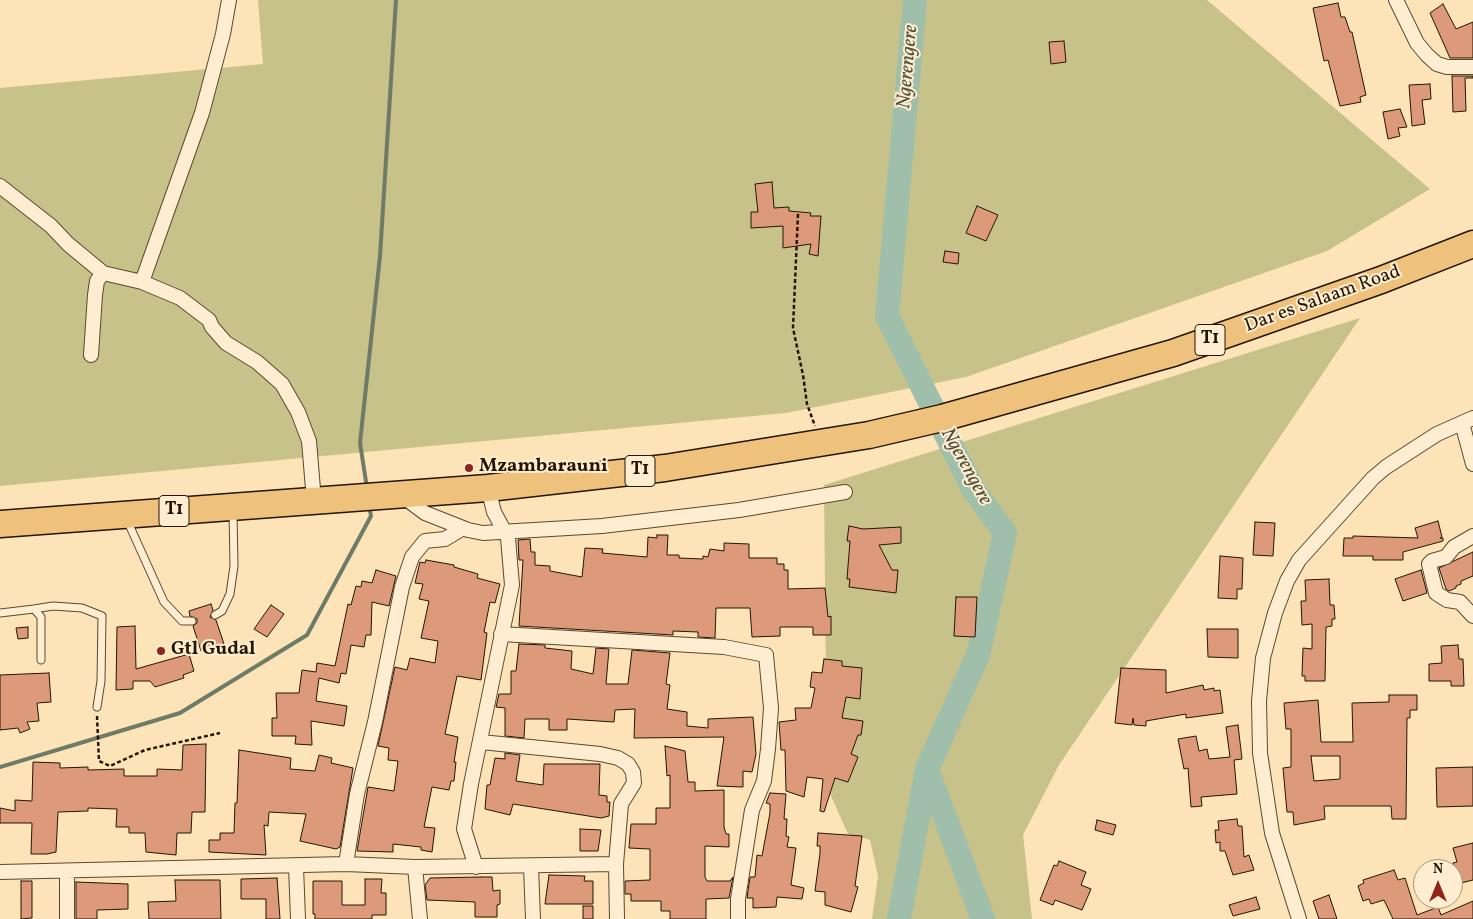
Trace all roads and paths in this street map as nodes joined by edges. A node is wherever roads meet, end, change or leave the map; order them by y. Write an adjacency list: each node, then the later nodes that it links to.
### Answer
1 (229, 0): 8 (street)
2 (1396, 0): 3 (street)
3 (1473, 67)
4 (0, 186): 7 (street)
5 (798, 214): 11 (path)
6 (1473, 244): 11 (highway, Dar es Salaam Road / T1)
7 (103, 273): 8 (street); 9 (street)
8 (142, 282): 16 (street)
9 (91, 355)
10 (1467, 420): 12 (street); 47 (street)
11 (821, 444): 13 (highway, T1)
12 (1473, 464)
13 (488, 488): 15 (highway, T1); 21 (street)
14 (844, 492): 21 (street)
15 (393, 495): 16 (highway, T1); 20 (street)
16 (314, 501): 17 (highway, T1)
17 (233, 507): 18 (highway, T1); 25 (lane)
18 (124, 515): 19 (highway, T1); 27 (lane)
19 (0, 524)
20 (463, 528): 21 (street); 33 (street)
21 (503, 531): 28 (street)
22 (1473, 536): 26 (street)
23 (34, 609): 24 (lane); 29 (lane); 30 (lane)
24 (0, 613)
25 (215, 615)
26 (1473, 616)
27 (192, 621)
28 (501, 634): 32 (street); 46 (street)
29 (41, 660)
30 (96, 707): 31 (path)
31 (220, 733)
32 (481, 742): 34 (street); 38 (street)
33 (346, 864): 35 (street); 37 (street)
34 (616, 864): 36 (street); 45 (street)
35 (296, 866): 40 (street); 42 (street)
36 (531, 866): 38 (street); 44 (street)
37 (415, 867): 38 (street); 43 (street)
38 (476, 867)
39 (0, 872): 40 (street)
40 (67, 872): 41 (street)
41 (67, 919)
42 (298, 919)
43 (420, 919)
44 (532, 919)
45 (617, 919)
46 (738, 919)
47 (1299, 919)

